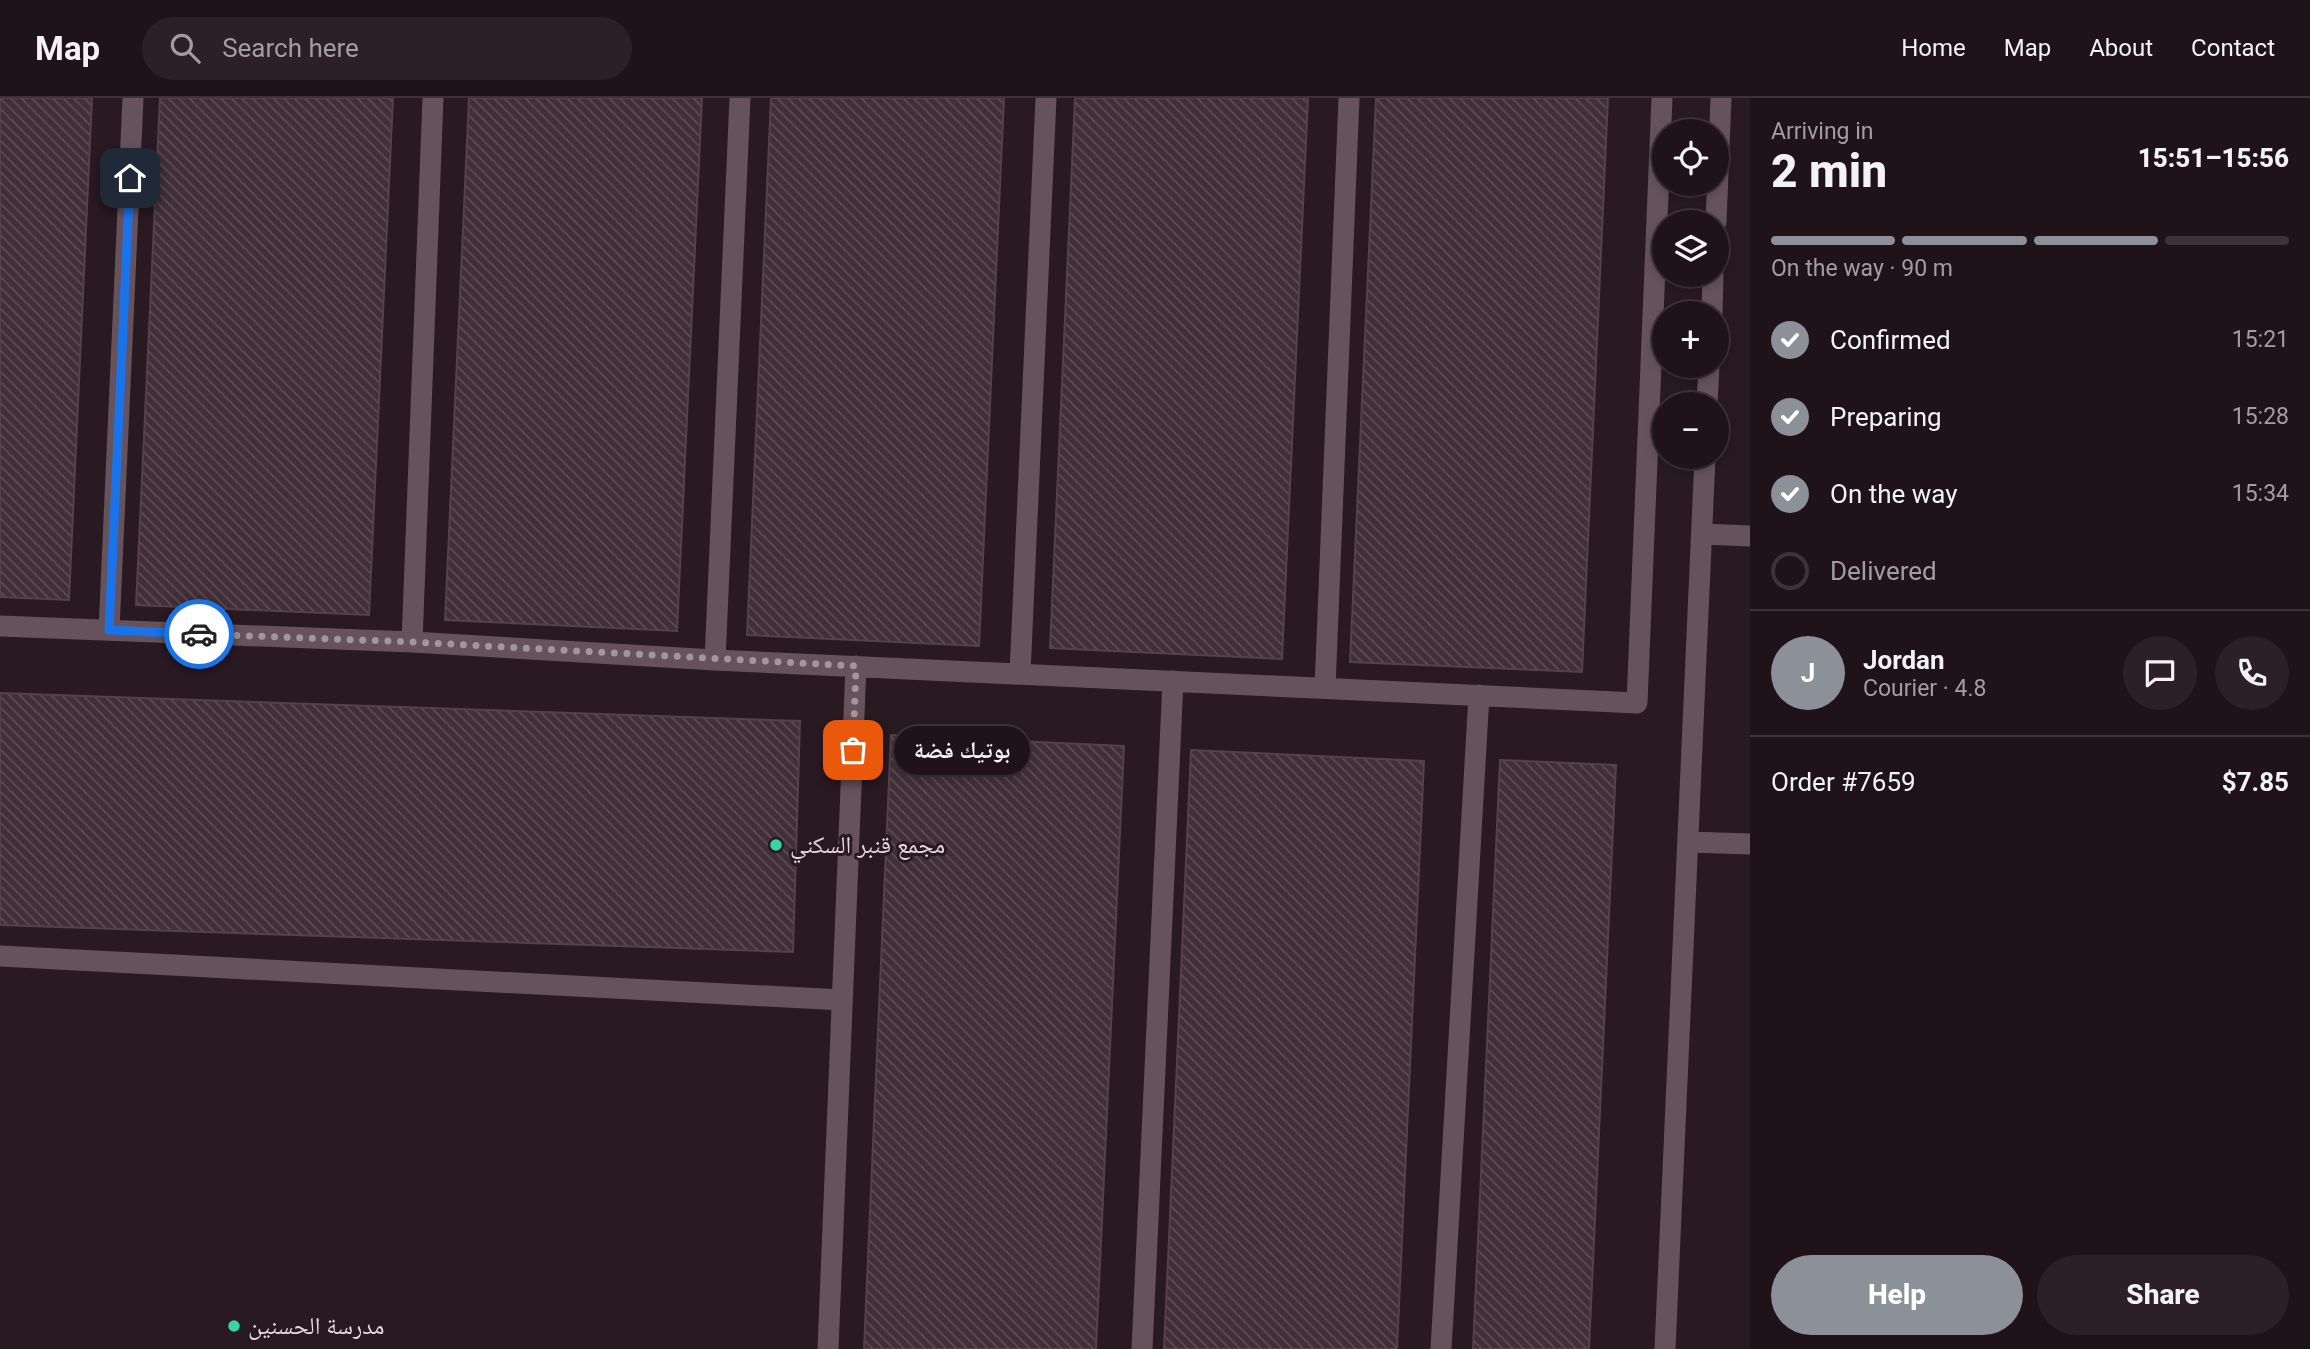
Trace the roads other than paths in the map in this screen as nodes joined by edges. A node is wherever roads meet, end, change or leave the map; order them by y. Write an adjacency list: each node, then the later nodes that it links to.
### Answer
1 (133, 98): 13 (street)
2 (433, 98): 14 (street)
3 (740, 98): 15 (street)
4 (1046, 98): 17 (street)
5 (1349, 98): 19 (street)
6 (1662, 98): 20 (street)
7 (1721, 98): 8 (street)
8 (1716, 210)
9 (1705, 469): 10 (street)
10 (1702, 534): 11 (street); 21 (street)
11 (1750, 536)
12 (0, 626): 13 (street)
13 (109, 630): 14 (street)
14 (412, 642): 15 (street)
15 (715, 660): 16 (street)
16 (856, 666): 17 (street); 24 (street)
17 (1020, 674): 18 (street)
18 (1172, 681): 19 (street); 26 (street)
19 (1325, 688): 20 (street)
20 (1479, 695): 27 (street)
21 (1688, 842): 22 (street); 28 (street)
22 (1750, 844)
23 (0, 956): 24 (street)
24 (842, 1000): 25 (street)
25 (828, 1349)
26 (1142, 1349)
27 (1441, 1349)
28 (1665, 1349)

